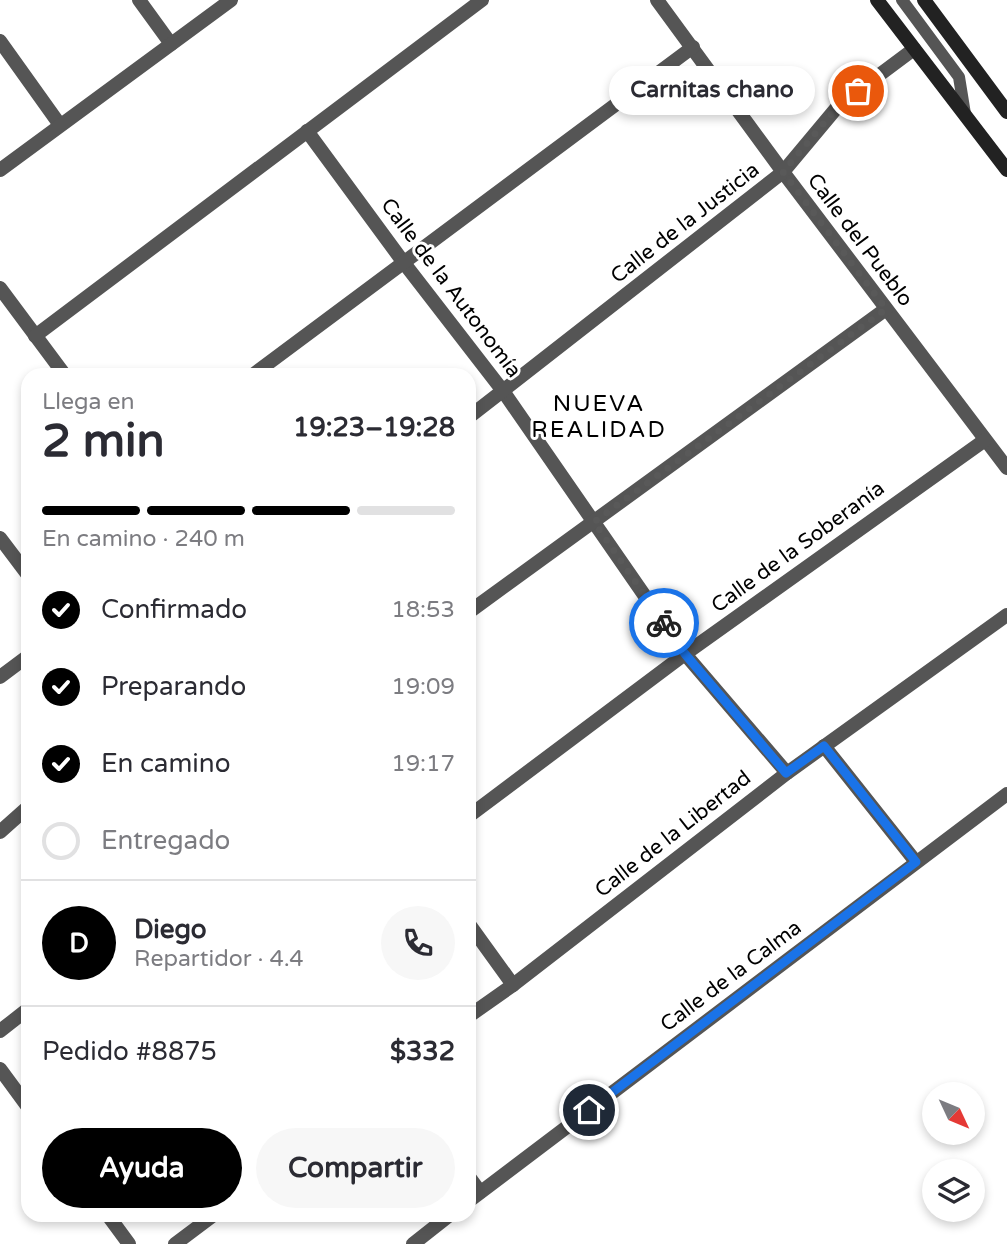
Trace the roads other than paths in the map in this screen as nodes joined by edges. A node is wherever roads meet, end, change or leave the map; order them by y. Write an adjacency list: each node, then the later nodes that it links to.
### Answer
1 (139, 0): 9 (street)
2 (230, 0): 9 (street)
3 (482, 0): 15 (street)
4 (657, 0): 10 (street, Calle del Pueblo)
5 (877, 0): 11 (main road)
6 (902, 0): 13 (lane)
7 (924, 0): 12 (main road)
8 (0, 41): 14 (street)
9 (171, 44): 14 (street)
10 (693, 47): 18 (street, Calle del Pueblo); 19 (street)
11 (914, 49): 13 (main road); 18 (street, Calle de la Justicia)
12 (1007, 112)
13 (965, 114): 17 (main road)
14 (60, 125): 16 (street)
15 (307, 131): 19 (street, Calle de la Autonomía); 22 (street)
16 (0, 170)
17 (1007, 170)
18 (783, 172): 21 (street, Calle del Pueblo); 25 (street, Calle de la Justicia)
19 (404, 262): 24 (street); 25 (street, Calle de la Autonomía)
20 (0, 288): 22 (street)
21 (886, 309): 27 (street, Calle del Pueblo); 29 (street)
22 (35, 336): 23 (street)
23 (59, 368)
24 (262, 368)
25 (503, 391): 26 (street, Calle de la Justicia); 29 (street, Calle de la Autonomía)
26 (476, 411)
27 (985, 440): 28 (street, Calle del Pueblo); 34 (street, Calle de la Soberanía)
28 (1007, 468)
29 (594, 522): 32 (street); 34 (street, Calle de la Autonomía)
30 (0, 538): 31 (street)
31 (21, 566)
32 (476, 607)
33 (1007, 615): 37 (street, Calle de la Libertad)
34 (685, 654): 38 (street, Calle de la Autonomía); 40 (street, Calle de la Soberanía)
35 (21, 661): 36 (street)
36 (0, 677)
37 (824, 746): 38 (street, Calle de la Libertad); 43 (street)
38 (786, 773): 45 (street, Calle de la Libertad)
39 (1007, 794): 43 (street, Calle de la Calma)
40 (476, 811)
41 (21, 813): 42 (street)
42 (0, 832)
43 (916, 862): 51 (street, Calle de la Calma)
44 (476, 934): 45 (street)
45 (513, 985): 46 (street, Calle de la Libertad)
46 (476, 1011)
47 (21, 1014): 48 (street)
48 (0, 1031)
49 (0, 1069): 50 (street)
50 (21, 1098)
51 (476, 1195)
52 (113, 1222): 55 (street)
53 (204, 1222): 56 (street)
54 (441, 1222): 57 (street)
55 (129, 1244)
56 (175, 1244)
57 (413, 1244)

